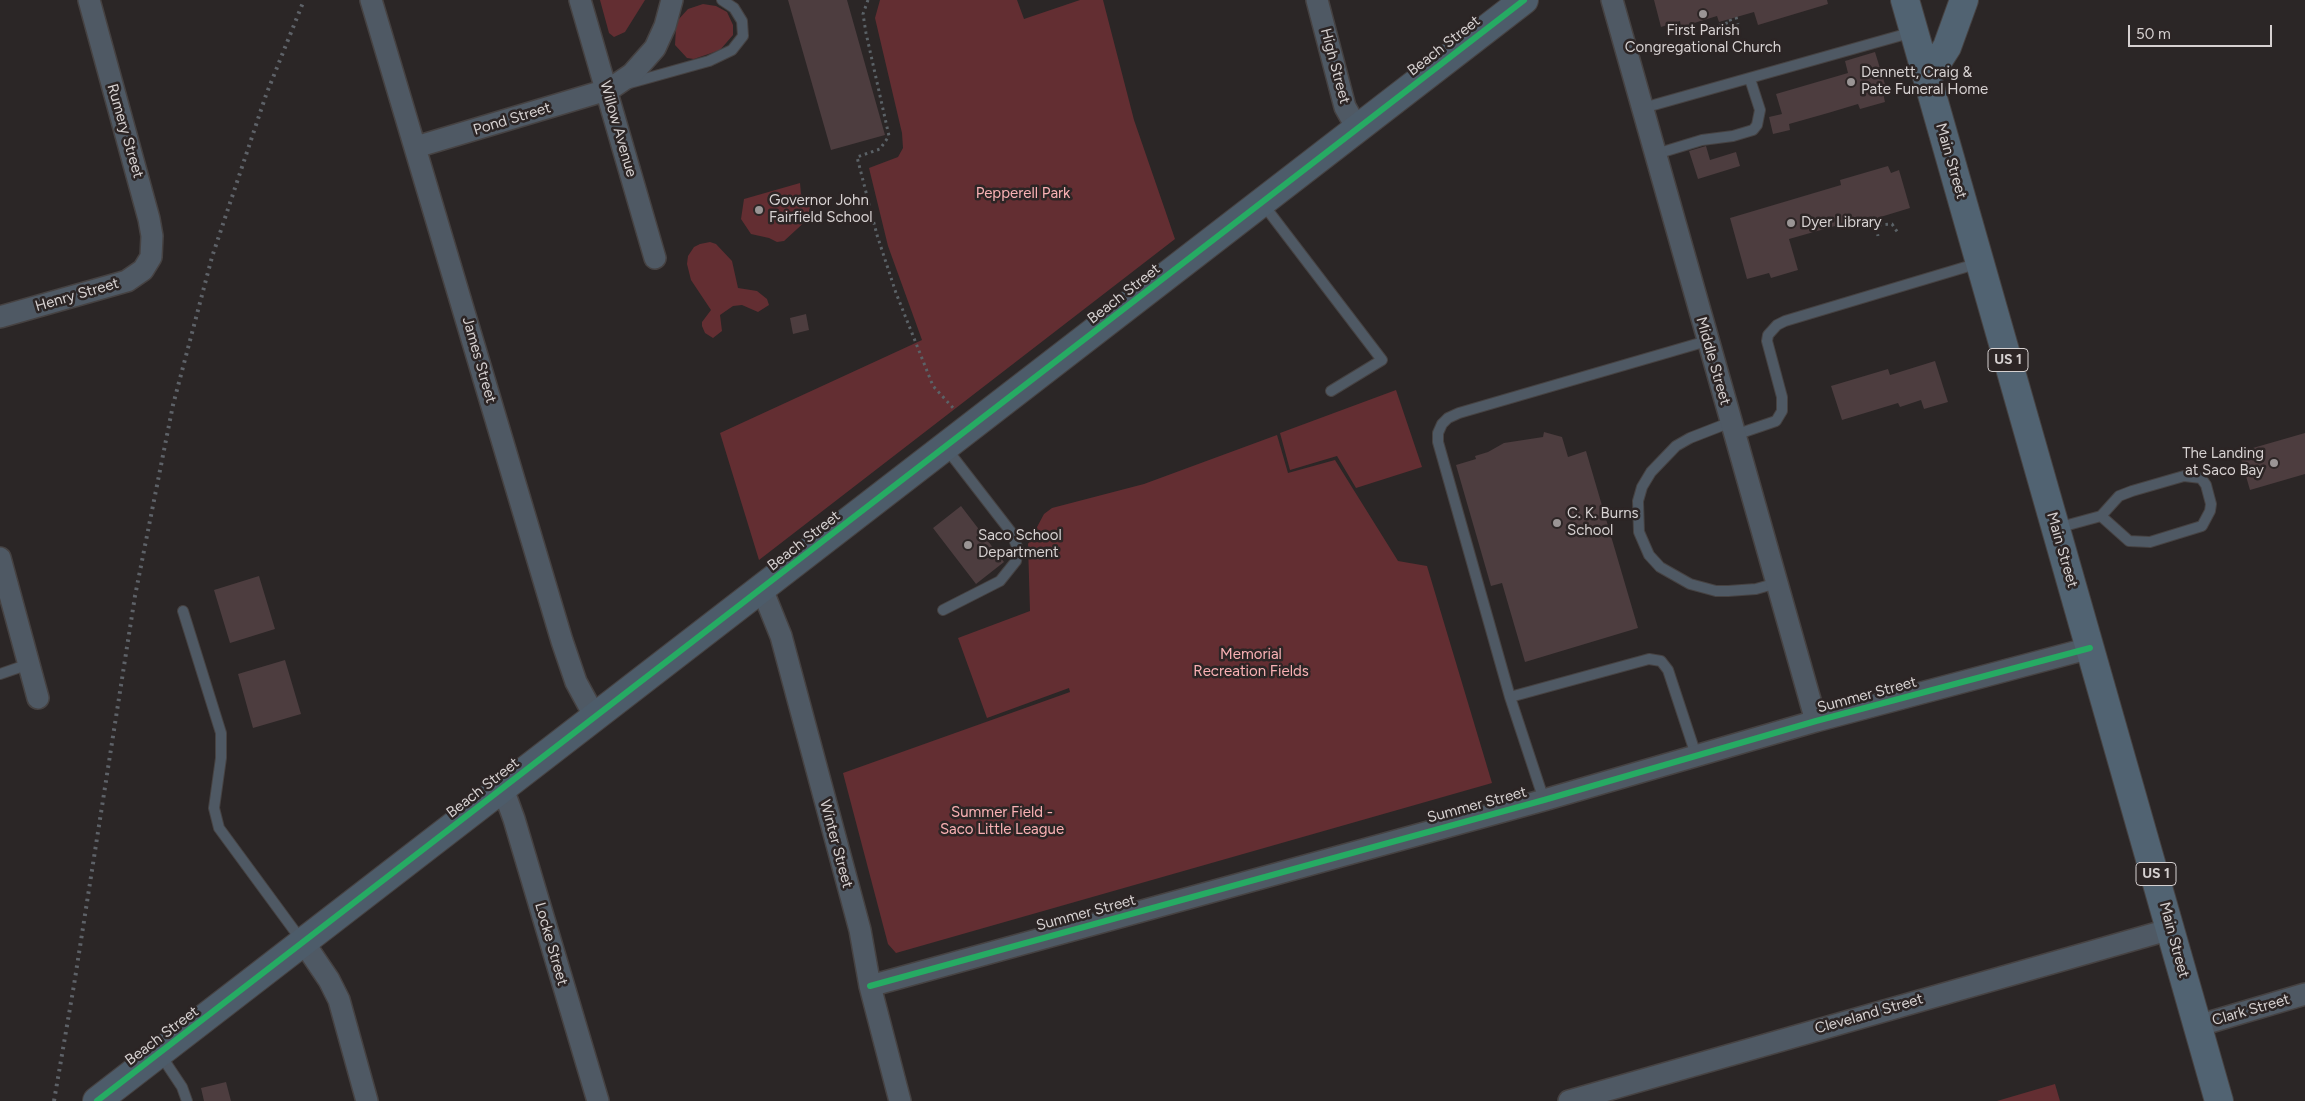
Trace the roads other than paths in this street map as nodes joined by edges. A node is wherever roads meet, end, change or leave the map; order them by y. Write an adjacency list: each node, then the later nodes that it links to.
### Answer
1 (89, 0): 21 (street, Rumery Street)
2 (371, 0): 16 (street, James Street)
3 (580, 0): 13 (street, Willow Avenue)
4 (672, 0): 13 (street, Pond Street)
5 (722, 0): 13 (lane)
6 (1317, 0): 15 (street, High Street)
7 (1524, 0): 15 (main road, Beach Street)
8 (1612, 0): 14 (street, Middle Street)
9 (1964, 0): 11 (main road)
10 (1912, 11): 11 (main road, Main Street / US 1); 12 (lane)
11 (1926, 72): 20 (main road, Main Street / US 1)
12 (1750, 79): 14 (lane); 17 (lane)
13 (608, 89): 16 (street, Pond Street); 19 (street, Willow Avenue)
14 (1643, 108): 17 (street, Middle Street)
15 (1358, 130): 18 (main road, Beach Street)
16 (416, 147): 39 (street, James Street)
17 (1656, 154): 23 (street, Middle Street)
18 (1263, 203): 24 (lane); 26 (main road, Beach Street)
19 (655, 258)
20 (1980, 263): 25 (lane); 28 (main road, Main Street / US 1)
21 (148, 264): 22 (street, Henry Street)
22 (0, 317)
23 (1707, 341): 25 (street, Middle Street); 37 (lane)
24 (1331, 391)
25 (1733, 429): 30 (street, Middle Street); 30 (lane)
26 (945, 448): 31 (main road, Beach Street); 32 (lane)
27 (2101, 516): 27 (lane); 28 (lane)
28 (2056, 528): 34 (main road, Main Street / US 1)
29 (0, 558): 35 (street)
30 (1776, 584): 40 (street, Middle Street)
31 (762, 589): 39 (main road, Beach Street); 46 (street, Winter Street)
32 (943, 610)
33 (183, 611): 45 (lane)
34 (2090, 648): 40 (street, Summer Street); 44 (main road, Main Street / US 1)
35 (29, 664): 36 (lane); 38 (street)
36 (0, 674)
37 (1510, 697): 41 (lane); 43 (lane)
38 (38, 698)
39 (595, 717): 42 (main road, Beach Street)
40 (1816, 722): 41 (street, Summer Street)
41 (1696, 755): 43 (street, Summer Street)
42 (503, 789): 45 (main road, Beach Street); 53 (street, Locke Street)
43 (1544, 800): 46 (street, Summer Street)
44 (2171, 929): 48 (main road, Main Street / US 1); 55 (street, Cleveland Street)
45 (304, 943): 49 (main road, Beach Street); 52 (street)
46 (870, 986): 54 (street, Winter Street)
47 (2305, 994): 48 (street, Clark Street)
48 (2197, 1026): 56 (main road, Main Street / US 1)
49 (160, 1053): 50 (main road, Beach Street); 51 (lane)
50 (97, 1101)
51 (187, 1101)
52 (367, 1101)
53 (598, 1101)
54 (900, 1101)
55 (1569, 1101)
56 (2219, 1101)

